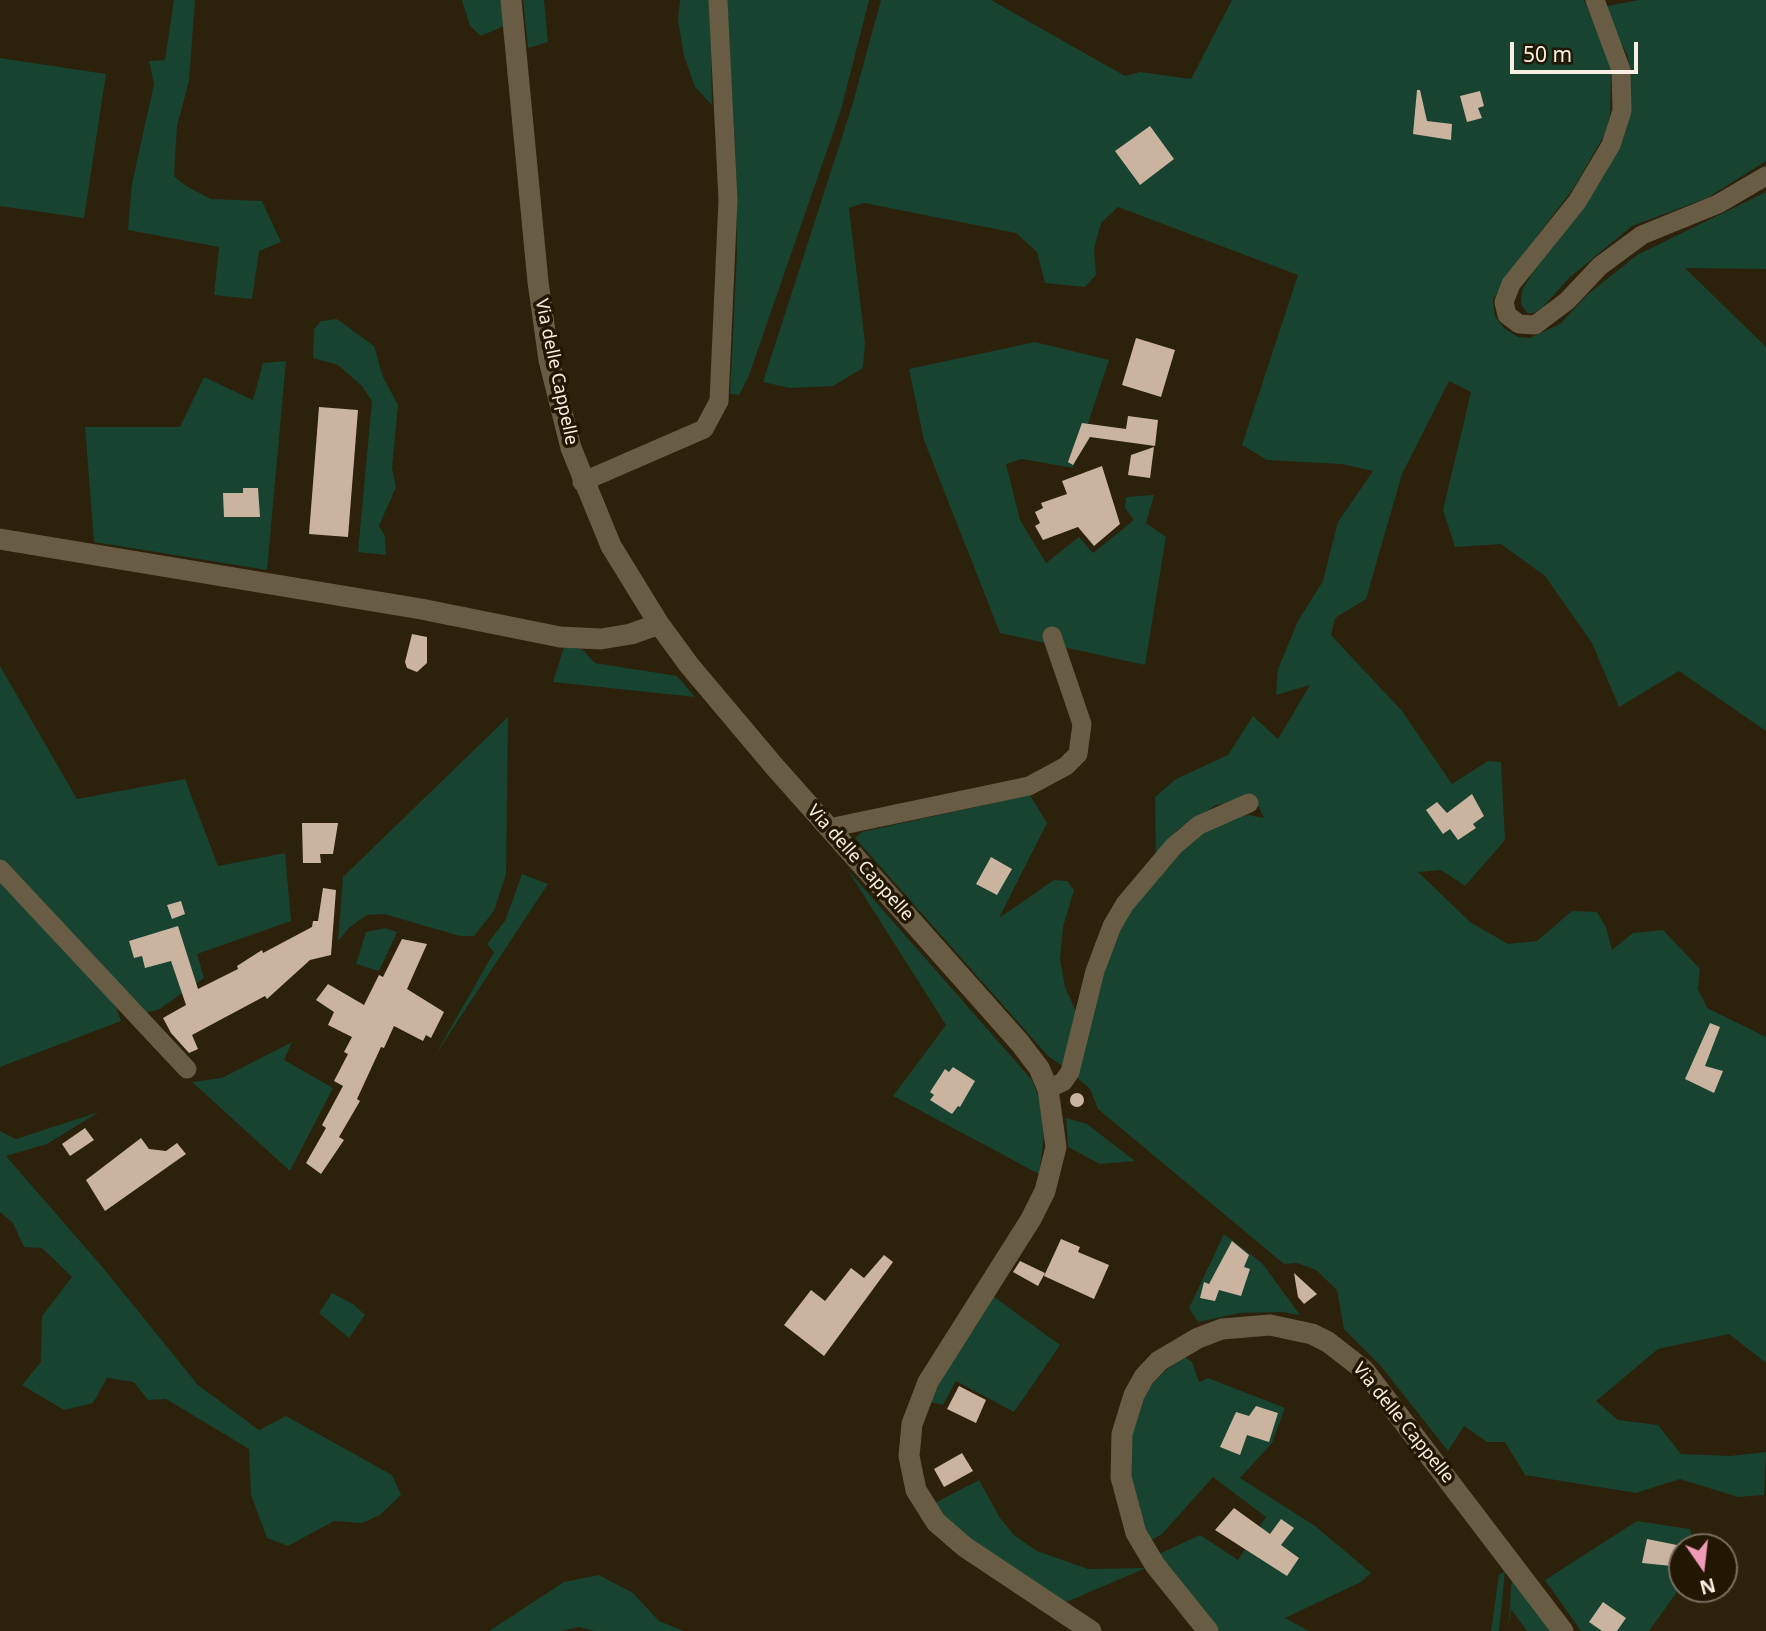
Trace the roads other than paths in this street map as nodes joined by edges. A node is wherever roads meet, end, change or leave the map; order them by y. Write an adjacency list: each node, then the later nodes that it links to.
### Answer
1 (510, 0): 5 (main road, Via delle Cappelle)
2 (718, 0): 5 (street)
3 (1595, 0): 4 (street)
4 (1766, 176)
5 (582, 482): 7 (main road, Via delle Cappelle)
6 (0, 539): 7 (main road)
7 (659, 624): 10 (main road, Via delle Cappelle)
8 (1052, 636): 10 (street)
9 (1249, 803): 13 (street)
10 (829, 828): 13 (main road, Via delle Cappelle)
11 (0, 869): 12 (street)
12 (187, 1069)
13 (1048, 1089): 14 (main road, Via delle Cappelle)
14 (1091, 1631)
15 (1208, 1631): 16 (main road, Via delle Cappelle)
16 (1563, 1631)

